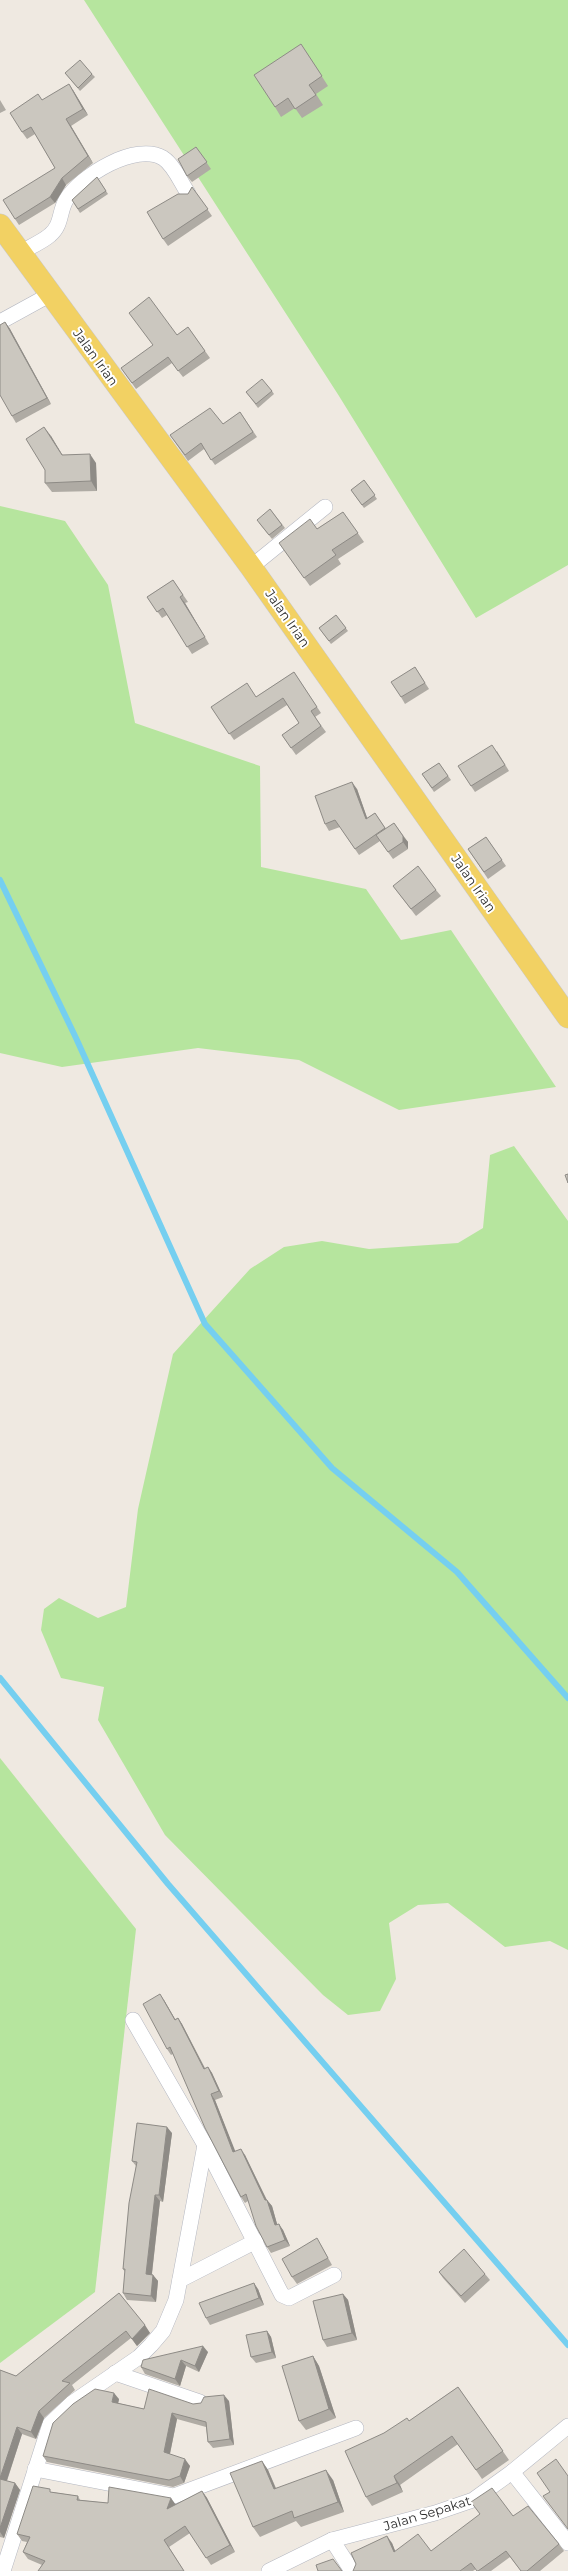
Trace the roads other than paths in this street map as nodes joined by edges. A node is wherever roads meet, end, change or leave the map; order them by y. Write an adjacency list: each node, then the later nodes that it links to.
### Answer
1 (188, 193): 3 (street)
2 (0, 225): 3 (main road, Jalan Irian)
3 (21, 252): 4 (main road, Jalan Irian)
4 (51, 294): 5 (street); 7 (main road, Jalan Irian)
5 (0, 322)
6 (325, 507): 7 (street)
7 (251, 567): 8 (main road, Jalan Irian)
8 (568, 1017)
9 (133, 2020): 10 (street)
10 (205, 2145): 11 (street); 13 (street)
11 (256, 2241): 12 (street); 13 (street)
12 (334, 2275)
13 (180, 2280): 14 (street)
14 (115, 2373): 15 (street); 18 (street)
15 (200, 2402)
16 (568, 2426): 19 (street, Jalan Sepakat)
17 (356, 2428): 18 (street)
18 (35, 2469): 22 (street)
19 (512, 2472): 20 (street, Jalan Sepakat); 21 (street)
20 (332, 2540): 23 (street, Jalan Sepakat); 24 (street)
21 (568, 2543)
22 (3, 2571)
23 (269, 2571)
24 (352, 2571)

